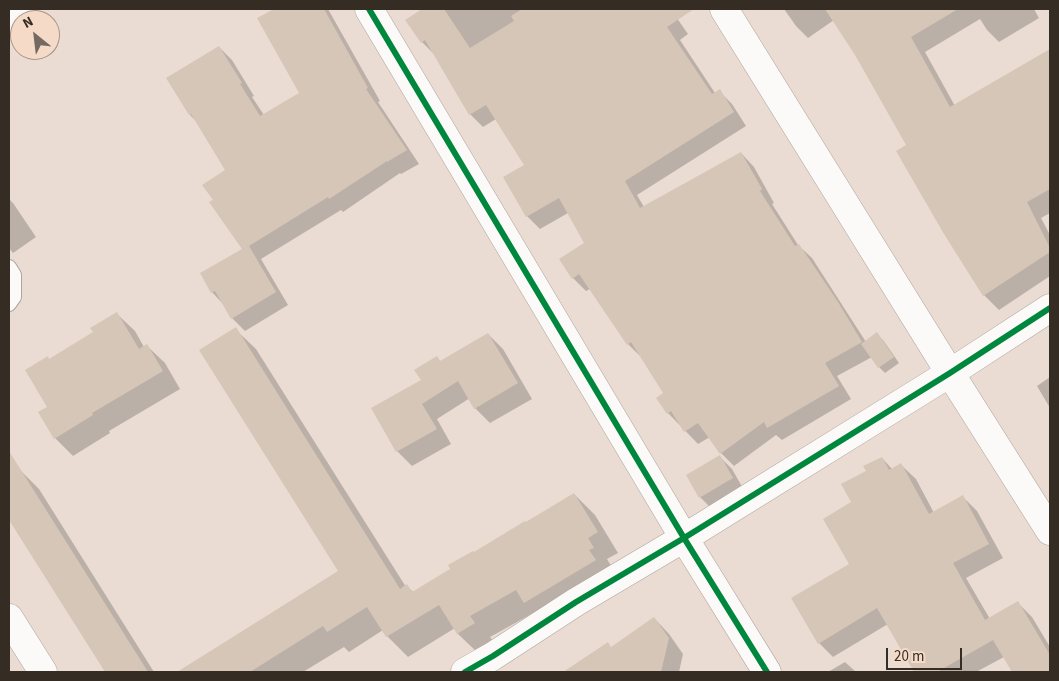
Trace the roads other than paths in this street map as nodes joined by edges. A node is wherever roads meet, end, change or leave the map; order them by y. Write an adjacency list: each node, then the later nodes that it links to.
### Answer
1 (23, 9): 4 (main road)
2 (369, 9): 10 (main road)
3 (724, 9): 8 (main road)
4 (9, 18)
5 (9, 267): 6 (lane)
6 (9, 304)
7 (1050, 308): 8 (main road)
8 (950, 373): 9 (main road); 10 (main road)
9 (1050, 531)
10 (684, 538): 13 (main road); 14 (main road)
11 (9, 618): 12 (main road)
12 (43, 672)
13 (465, 672)
14 (767, 672)

